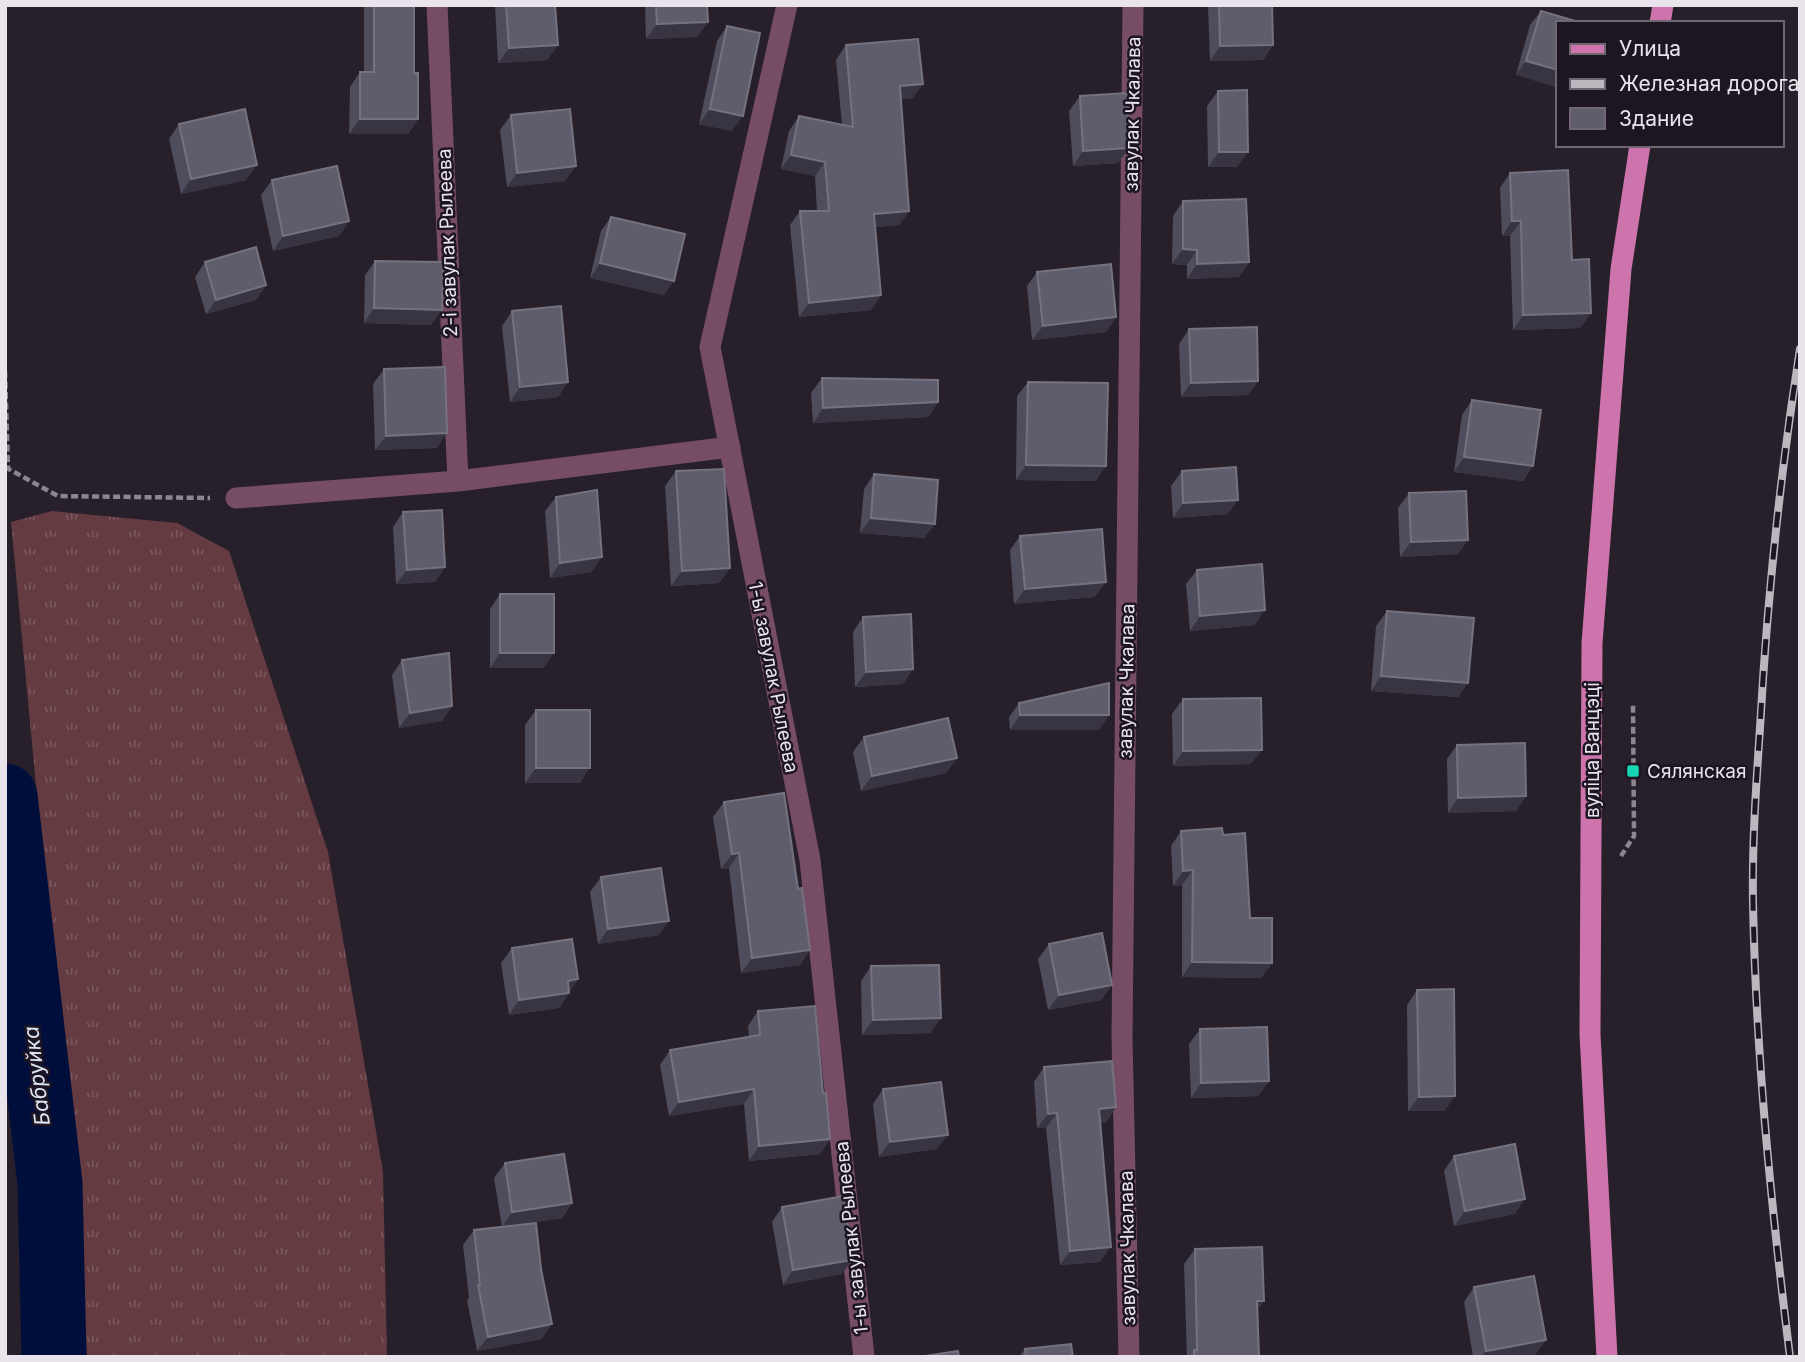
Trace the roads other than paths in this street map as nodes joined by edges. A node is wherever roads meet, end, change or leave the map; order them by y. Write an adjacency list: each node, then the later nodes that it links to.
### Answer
1 (437, 5): 6 (street, 2-і завулак Рылеева)
2 (788, 5): 5 (street, 1-ы завулак Рылеева)
3 (1133, 5): 9 (street, завулак Чкалава)
4 (1640, 147): 10 (main road, вуліца Ванцэці)
5 (730, 447): 6 (street); 8 (street, 1-ы завулак Рылеева)
6 (458, 481): 7 (street)
7 (236, 498)
8 (864, 1357)
9 (1129, 1357)
10 (1606, 1357)

